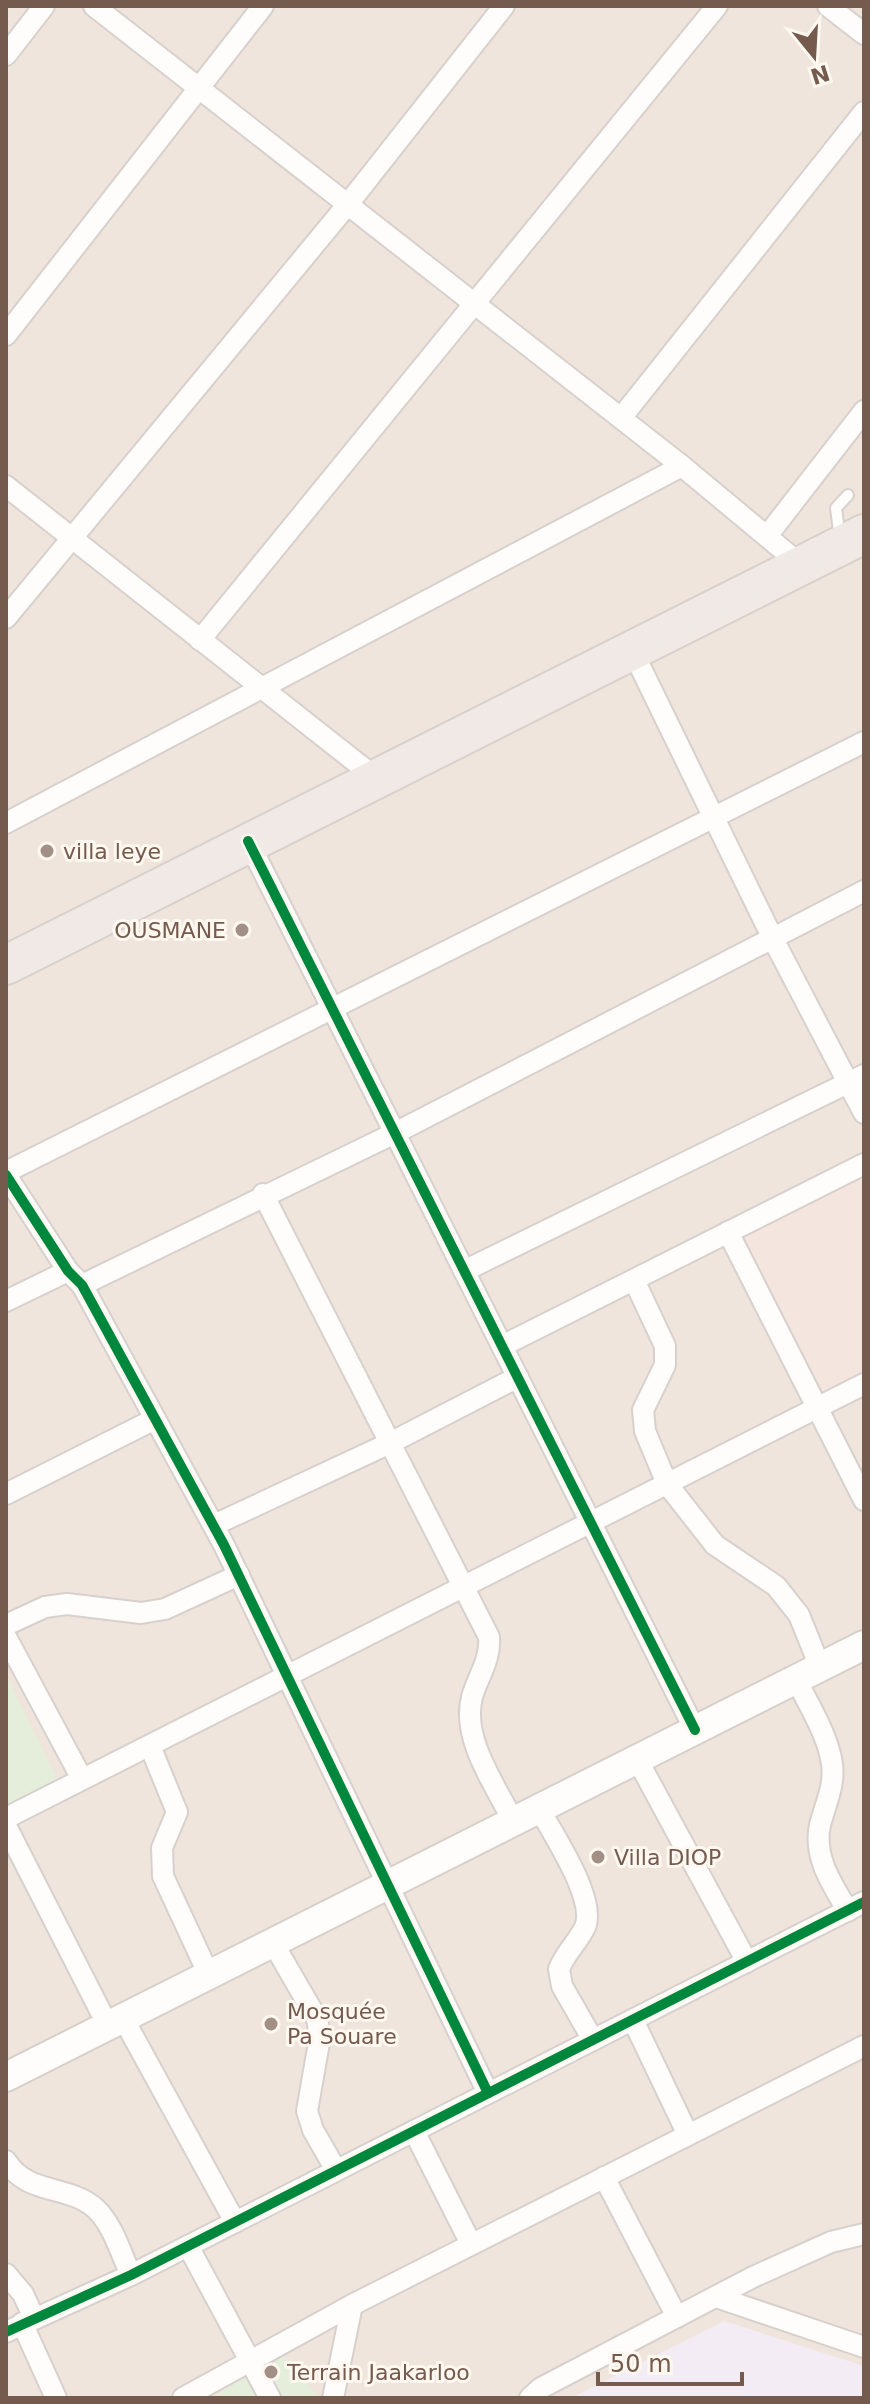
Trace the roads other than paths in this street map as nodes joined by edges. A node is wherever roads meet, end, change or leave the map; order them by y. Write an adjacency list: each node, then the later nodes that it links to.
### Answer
1 (44, 6): 8 (street)
2 (94, 6): 9 (street)
3 (263, 6): 9 (street)
4 (504, 6): 11 (street)
5 (717, 6): 12 (street)
6 (828, 6): 7 (street)
7 (864, 34)
8 (6, 55)
9 (199, 88): 11 (street); 13 (street)
10 (864, 112): 15 (street)
11 (348, 204): 12 (street); 20 (street)
12 (474, 303): 15 (street); 24 (street)
13 (6, 335)
14 (864, 411): 19 (street)
15 (621, 418): 16 (street)
16 (682, 466): 19 (street); 26 (street)
17 (6, 486): 20 (street)
18 (848, 495): 21 (lane)
19 (767, 536): 22 (street)
20 (73, 537): 23 (street); 24 (street)
21 (852, 540): 22 (highway)
22 (801, 565): 25 (highway)
23 (6, 618)
24 (200, 640): 26 (street)
25 (632, 650): 28 (highway); 29 (street)
26 (260, 689): 28 (street); 30 (street)
27 (864, 742): 29 (street)
28 (376, 778): 31 (highway)
29 (713, 817): 33 (street); 35 (street)
30 (6, 823)
31 (248, 841): 34 (highway); 35 (street)
32 (864, 891): 33 (street)
33 (773, 939): 36 (street); 38 (street)
34 (6, 965)
35 (333, 1010): 38 (street); 40 (street)
36 (856, 1079): 37 (street); 43 (street)
37 (864, 1113)
38 (395, 1133): 41 (street); 43 (street)
39 (864, 1164): 42 (street)
40 (6, 1174): 44 (street)
41 (263, 1194): 44 (street); 52 (street)
42 (728, 1232): 45 (street); 50 (street)
43 (464, 1271): 47 (street)
44 (75, 1278): 46 (street); 51 (street)
45 (635, 1282): 47 (street); 53 (street)
46 (6, 1301)
47 (502, 1346): 48 (street)
48 (518, 1377): 52 (street); 56 (street)
49 (864, 1384): 50 (street)
50 (817, 1408): 53 (street); 55 (street)
51 (155, 1419): 54 (street); 57 (street)
52 (390, 1443): 57 (street); 59 (street)
53 (667, 1484): 56 (street); 63 (street)
54 (6, 1494)
55 (864, 1500)
56 (590, 1523): 59 (street); 65 (street)
57 (214, 1525): 58 (street)
58 (239, 1575): 60 (street); 64 (street)
59 (463, 1587): 64 (street); 71 (street)
60 (6, 1625)
61 (6, 1637): 68 (street)
62 (864, 1645): 63 (main road)
63 (808, 1673): 65 (main road); 74 (street)
64 (286, 1676): 66 (street); 73 (street)
65 (695, 1730): 67 (main road)
66 (150, 1746): 68 (street); 77 (street)
67 (637, 1759): 69 (main road); 76 (street)
68 (82, 1779): 70 (street)
69 (539, 1808): 71 (main road); 80 (street)
70 (6, 1818)
71 (513, 1821): 73 (main road)
72 (6, 1826): 79 (street)
73 (385, 1886): 75 (main road); 83 (street)
74 (856, 1906): 76 (street)
75 (273, 1943): 77 (main road); 87 (street)
76 (747, 1962): 78 (street)
77 (208, 1973): 79 (main road)
78 (633, 2020): 80 (street); 85 (street)
79 (115, 2022): 82 (main road); 89 (street)
80 (593, 2040): 83 (street)
81 (864, 2046): 85 (street)
82 (6, 2077)
83 (488, 2093): 84 (street)
84 (414, 2131): 87 (street); 91 (street)
85 (688, 2135): 88 (street)
86 (6, 2161): 94 (street)
87 (336, 2170): 89 (street)
88 (604, 2177): 91 (street); 97 (street)
89 (235, 2222): 92 (street)
90 (864, 2234): 95 (street)
91 (471, 2244): 96 (street)
92 (188, 2246): 94 (street); 100 (street)
93 (6, 2274): 98 (street)
94 (131, 2275): 98 (street)
95 (716, 2297): 97 (street); 99 (street)
96 (352, 2305): 100 (street); 104 (street)
97 (677, 2317): 105 (street)
98 (20, 2324): 101 (street)
99 (864, 2347)
100 (250, 2361): 102 (street); 103 (street)
101 (56, 2398)
102 (183, 2398)
103 (270, 2398)
104 (333, 2398)
105 (530, 2398)

